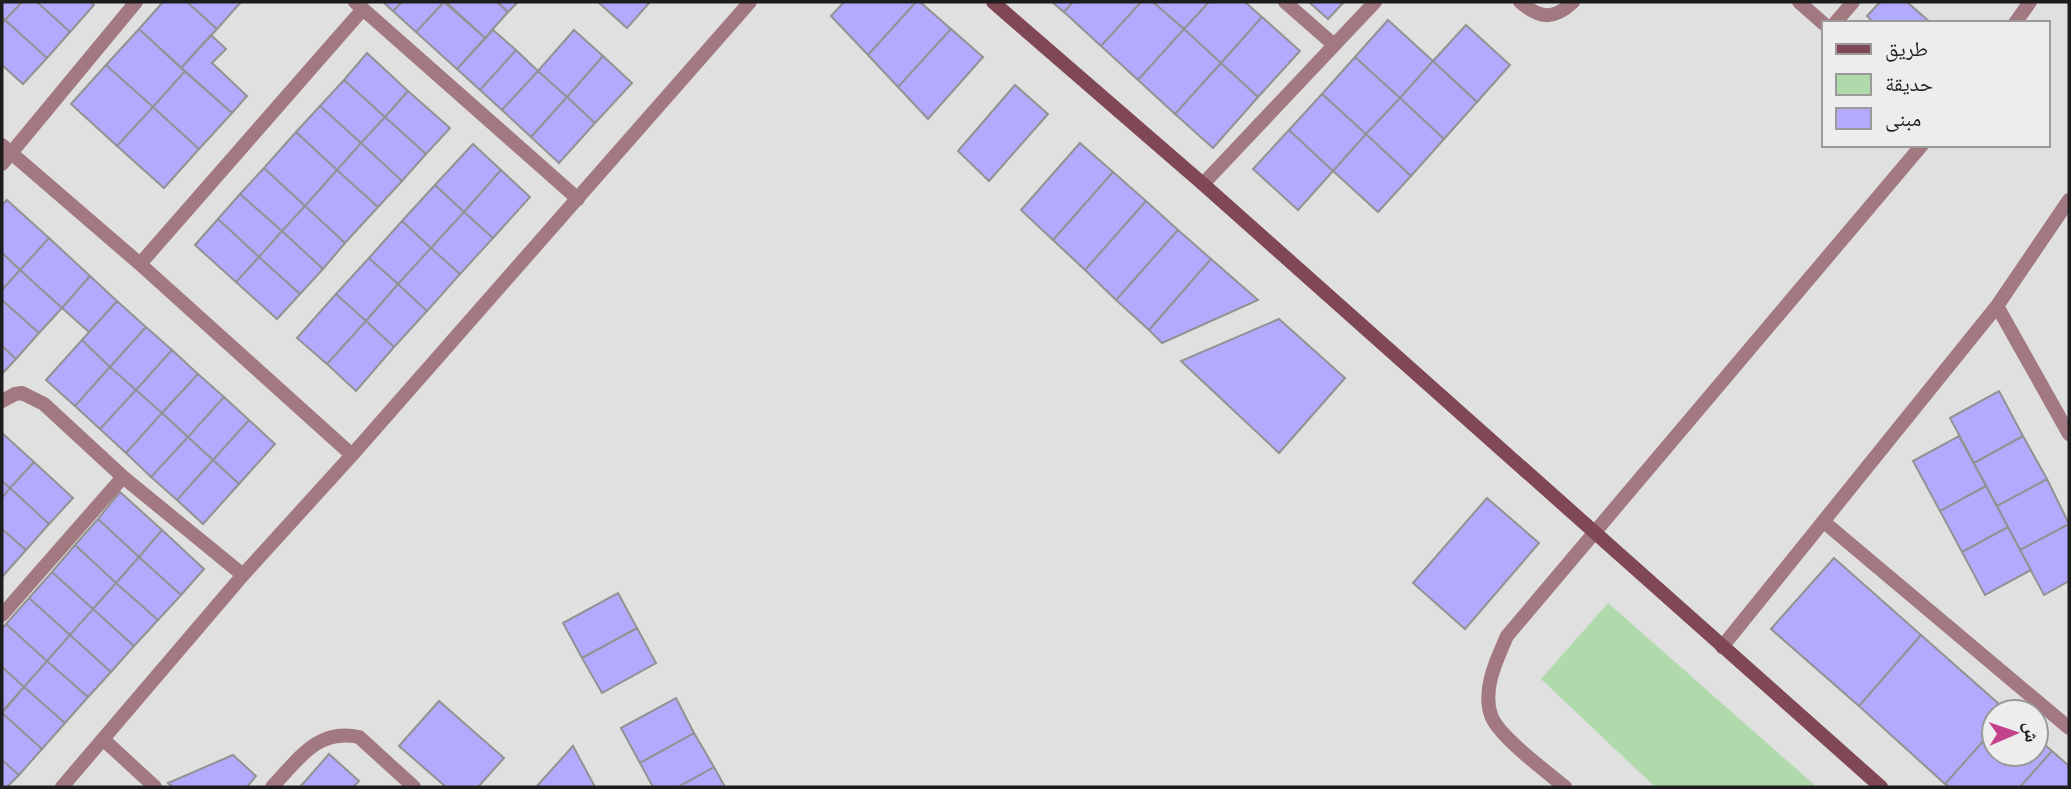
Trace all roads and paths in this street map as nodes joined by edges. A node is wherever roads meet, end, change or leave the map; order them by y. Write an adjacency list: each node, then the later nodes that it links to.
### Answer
1 (136, 2): 17 (street)
2 (750, 2): 19 (street)
3 (993, 2): 18 (street)
4 (1285, 2): 15 (street)
5 (1375, 2): 15 (street)
6 (1520, 2): 7 (street)
7 (1573, 2)
8 (1799, 2): 14 (street)
9 (1853, 2): 12 (street)
10 (2030, 2): 13 (street)
11 (359, 5): 19 (street); 21 (street)
12 (1837, 21)
13 (2016, 21)
14 (1822, 22)
15 (1333, 44): 18 (street)
16 (1920, 147): 28 (street)
17 (5, 154): 21 (street)
18 (1203, 184): 28 (street)
19 (578, 199): 25 (street)
20 (2069, 201): 22 (street)
21 (140, 264): 25 (street)
22 (1997, 306): 24 (street); 27 (street)
23 (2, 401): 26 (street)
24 (2069, 434)
25 (352, 455): 29 (street)
26 (123, 477): 29 (street); 30 (street)
27 (1824, 523): 31 (street); 32 (street)
28 (1593, 531): 31 (street); 38 (street)
29 (243, 575): 33 (street)
30 (2, 615)
31 (1721, 647): 39 (street)
32 (2069, 728)
33 (104, 740): 34 (street); 35 (street)
34 (62, 787)
35 (155, 787)
36 (272, 787): 37 (street)
37 (414, 787)
38 (1564, 787)
39 (1881, 787)

